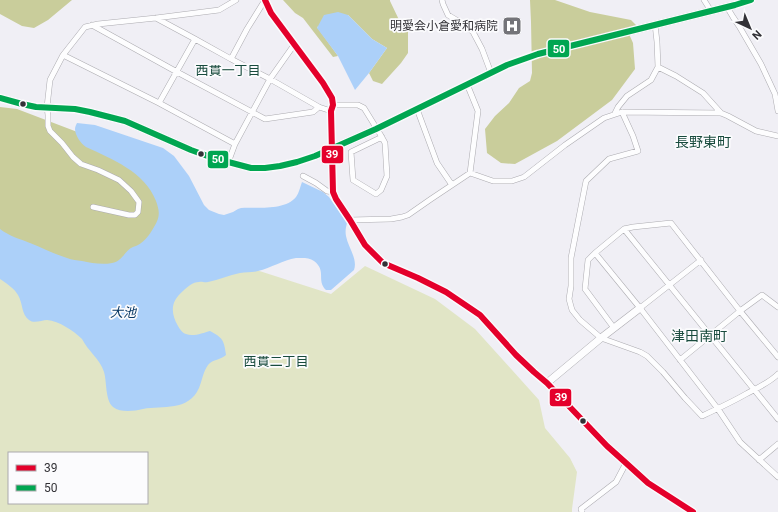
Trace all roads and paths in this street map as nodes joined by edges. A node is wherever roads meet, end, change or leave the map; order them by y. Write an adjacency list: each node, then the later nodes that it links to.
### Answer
1 (236, 0): 8 (street)
2 (265, 0): 12 (street); 14 (street)
3 (442, 0): 17 (street)
4 (704, 0): 7 (street)
5 (751, 0): 6 (street)
6 (727, 7): 7 (street); 25 (street)
7 (711, 11): 9 (street)
8 (156, 18): 10 (street); 11 (street)
9 (655, 24): 15 (street); 17 (street)
10 (92, 25): 13 (street); 16 (street)
11 (195, 39): 14 (street); 16 (street)
12 (294, 45): 18 (street); 24 (street)
13 (63, 55): 21 (street); 22 (street)
14 (231, 59): 18 (street)
15 (658, 67): 29 (street); 30 (street)
16 (177, 72): 21 (street); 27 (street)
17 (491, 73): 19 (street)
18 (270, 79): 23 (street); 27 (street)
19 (467, 84): 26 (street); 37 (street)
20 (0, 98): 22 (street)
21 (160, 103): 34 (street)
22 (47, 107): 36 (street); 41 (street)
23 (319, 107): 24 (street); 27 (street)
24 (332, 108): 31 (street); 35 (street)
25 (778, 109)
26 (417, 110): 31 (street); 39 (street)
27 (252, 112): 34 (street)
28 (622, 112): 29 (street); 30 (street); 52 (street)
29 (615, 113): 37 (street)
30 (721, 113): 32 (street)
31 (376, 129): 33 (street); 35 (street)
32 (778, 136)
33 (382, 137): 33 (street)
34 (235, 144): 36 (street)
35 (332, 148): 36 (street); 40 (street)
36 (228, 162)
37 (470, 173): 39 (street)
38 (303, 176): 40 (street)
39 (452, 185): 42 (street)
40 (333, 192): 42 (street)
41 (93, 207)
42 (350, 220): 56 (street)
43 (624, 229): 44 (street); 45 (street); 46 (street)
44 (595, 253): 48 (street); 50 (street)
45 (701, 260): 46 (street); 49 (street)
46 (669, 284): 48 (street); 51 (street)
47 (778, 307): 49 (street)
48 (640, 308): 50 (street); 54 (street)
49 (740, 311): 51 (street); 53 (street)
50 (614, 328): 52 (street)
51 (710, 335): 54 (street); 57 (street)
52 (601, 338): 56 (street); 58 (street)
53 (777, 355)
54 (680, 360): 58 (street)
55 (778, 374): 57 (street)
56 (547, 383): 62 (street)
57 (754, 390): 58 (street); 59 (street)
58 (718, 409): 61 (street)
59 (778, 419)
60 (778, 444): 61 (street)
61 (759, 460): 63 (street)
62 (626, 464): 64 (street); 65 (street)
63 (778, 477)
64 (582, 512)
65 (693, 512)

